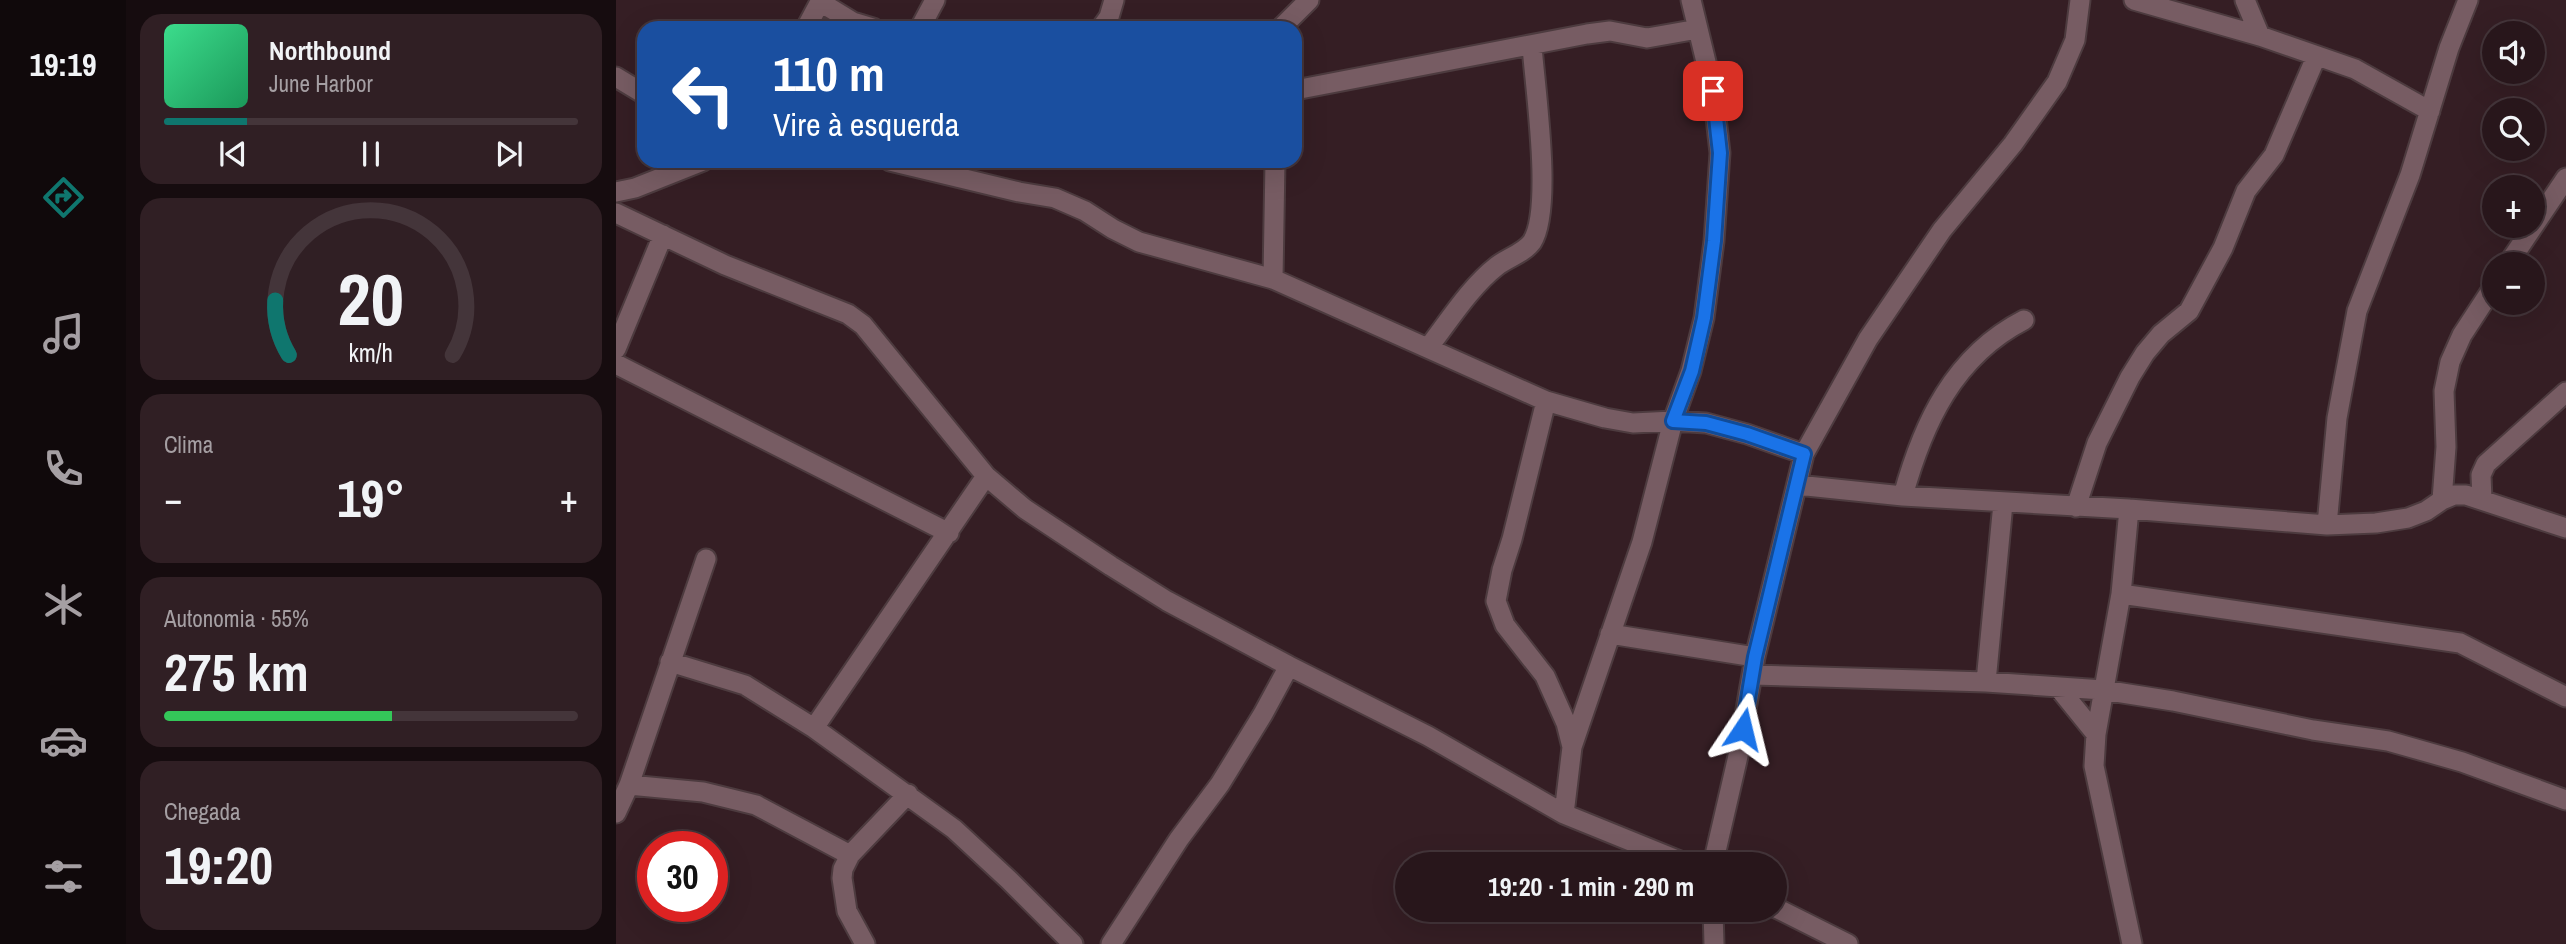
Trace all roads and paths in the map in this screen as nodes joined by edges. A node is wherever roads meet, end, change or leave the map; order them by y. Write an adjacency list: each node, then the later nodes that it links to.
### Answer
1 (935, 0): 11 (street)
2 (1309, 0): 12 (street)
3 (1692, 0): 14 (street)
4 (2080, 0): 39 (street)
5 (2134, 0): 13 (street)
6 (2244, 0): 13 (street); 15 (street)
7 (2468, 0): 21 (street)
8 (821, 1): 9 (street); 10 (street)
9 (810, 21)
10 (851, 21)
11 (924, 21)
12 (1288, 21)
13 (2221, 25): 15 (street)
14 (1698, 29): 16 (street); 38 (street)
15 (2260, 36): 17 (street)
16 (1532, 46): 19 (street); 33 (street)
17 (2316, 57): 21 (street); 46 (street)
18 (616, 77): 20 (street)
19 (1302, 89)
20 (637, 90)
21 (2430, 111): 48 (street)
22 (686, 168): 26 (street)
23 (919, 168): 30 (street)
24 (1275, 168): 30 (street)
25 (2566, 178): 29 (street)
26 (616, 192)
27 (616, 213): 28 (street)
28 (663, 235): 34 (street); 40 (street)
29 (2516, 252)
30 (1273, 279): 33 (street)
31 (2482, 304): 43 (street)
32 (2024, 320): 42 (street)
33 (1428, 348): 37 (street)
34 (616, 349)
35 (616, 364): 50 (street)
36 (2566, 392): 44 (street)
37 (1546, 401): 38 (street); 63 (street)
38 (1673, 421): 39 (street); 53 (street)
39 (1804, 454): 41 (street)
40 (986, 476): 50 (street); 55 (street)
41 (1797, 485): 42 (street); 56 (street)
42 (1903, 496): 45 (street)
43 (2442, 500): 44 (street); 48 (street)
44 (2482, 500): 49 (street)
45 (2003, 503): 46 (street); 57 (street)
46 (2076, 507): 47 (street)
47 (2129, 509): 48 (street); 52 (street)
48 (2327, 525)
49 (2566, 528)
50 (948, 533): 61 (street)
51 (706, 559): 54 (street)
52 (2121, 594): 59 (street); 60 (street)
53 (1610, 634): 56 (street); 63 (street)
54 (670, 662): 61 (street); 64 (street)
55 (1289, 666): 68 (street); 76 (street)
56 (1754, 666): 57 (street); 70 (street)
57 (1986, 682): 58 (street)
58 (2058, 687): 59 (street); 62 (street)
59 (2103, 690): 62 (street); 66 (street)
60 (2566, 697)
61 (814, 728): 65 (street)
62 (2095, 734): 79 (street)
63 (1572, 747): 68 (street)
64 (629, 785): 67 (street); 71 (street)
65 (908, 794): 71 (street); 75 (street)
66 (2566, 800)
67 (616, 813)
68 (1564, 814): 69 (street)
69 (1657, 852)
70 (1716, 852)
71 (850, 855): 74 (street)
72 (1787, 913): 78 (street)
73 (1713, 922): 77 (street)
74 (865, 944)
75 (1073, 944)
76 (1111, 944)
77 (1714, 944)
78 (1848, 944)
79 (2132, 944)

